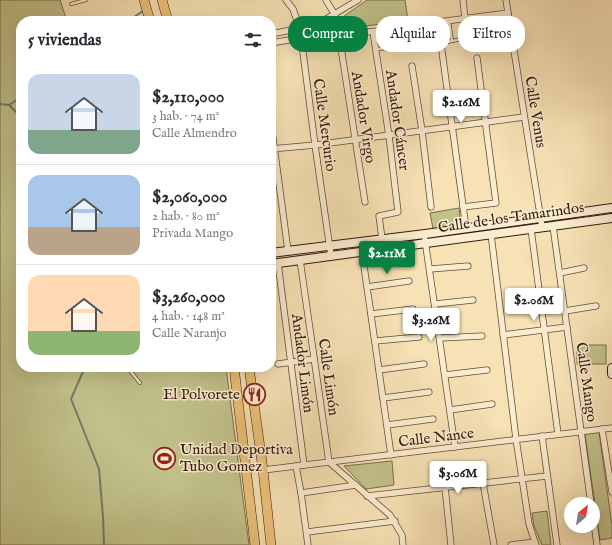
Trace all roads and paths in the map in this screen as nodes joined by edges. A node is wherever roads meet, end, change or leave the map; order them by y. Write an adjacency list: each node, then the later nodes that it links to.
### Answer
1 (86, 0): 9 (lane)
2 (144, 0): 12 (main road)
3 (286, 0): 14 (street, Calle Mercurio)
4 (326, 0): 11 (street)
5 (358, 0): 11 (street)
6 (463, 0): 15 (street)
7 (506, 0): 10 (street, Calle Venus)
8 (165, 1): 13 (main road)
9 (71, 4)
10 (508, 13): 16 (street); 33 (street, Calle Venus)
11 (335, 15)
12 (149, 16)
13 (167, 16)
14 (295, 16)
15 (465, 16)
16 (486, 16)
17 (450, 28): 24 (lane)
18 (288, 31): 21 (street)
19 (368, 32): 20 (street)
20 (374, 32): 26 (street, Andador Cáncer)
21 (276, 33)
22 (288, 40): 25 (street)
23 (458, 40): 24 (lane)
24 (452, 41)
25 (276, 42)
26 (376, 49)
27 (303, 52): 39 (street, Calle Mercurio)
28 (342, 52): 38 (street, Andador Virgo)
29 (376, 52): 37 (street, Andador Cáncer)
30 (442, 52): 35 (street)
31 (477, 58): 34 (street)
32 (412, 66): 36 (street)
33 (524, 117): 34 (street); 46 (street, Calle Venus)
34 (485, 122): 35 (street); 44 (street)
35 (453, 128): 36 (street); 44 (street)
36 (422, 132): 37 (street); 43 (street)
37 (389, 136): 38 (street); 54 (street, Andador Cáncer)
38 (355, 140): 39 (street); 42 (street, Andador Virgo)
39 (315, 145): 40 (street); 56 (street, Calle Mercurio)
40 (276, 149)
41 (276, 169): 57 (street)
42 (365, 202)
43 (430, 207)
44 (463, 207): 50 (street)
45 (612, 208): 46 (street)
46 (540, 218): 49 (street, Calle Venus); 50 (street)
47 (612, 218): 48 (street, Calle de los Tamarindos)
48 (553, 226): 49 (street, Calle de los Tamarindos); 66 (street, Calle Mango)
49 (542, 227): 51 (street, Calle de los Tamarindos)
50 (466, 228): 52 (street)
51 (530, 229): 53 (street, Calle de los Tamarindos); 77 (street)
52 (425, 234): 54 (street); 55 (street)
53 (491, 234): 55 (street, Calle de los Tamarindos); 78 (street)
54 (382, 239): 56 (street)
55 (426, 243): 59 (street, Calle de los Tamarindos); 64 (street)
56 (330, 245): 57 (street); 60 (street, Calle Mercurio)
57 (288, 250): 58 (street)
58 (276, 252)
59 (362, 252): 60 (street, Calle de los Tamarindos); 69 (street)
60 (331, 256): 61 (street, Calle de los Tamarindos)
61 (300, 260): 62 (street, Calle de los Tamarindos); 83 (street, Calle Limón)
62 (276, 263)
63 (468, 266): 64 (street)
64 (430, 268): 71 (street)
65 (584, 268): 66 (street)
66 (560, 273): 74 (street, Calle Mango)
67 (276, 275): 84 (street, Andador Limón)
68 (410, 281): 69 (street)
69 (367, 287): 75 (street)
70 (473, 300): 71 (street)
71 (435, 304): 81 (street)
72 (596, 306): 74 (street)
73 (413, 309): 75 (street)
74 (565, 311): 76 (street, Calle Mango)
75 (371, 314): 82 (street)
76 (567, 327): 77 (street); 104 (street, Calle Mango)
77 (544, 330): 78 (street); 105 (street)
78 (503, 335): 107 (street)
79 (482, 336): 81 (street)
80 (419, 337): 82 (street)
81 (440, 338): 94 (street)
82 (375, 341): 88 (street)
83 (314, 359): 84 (street); 110 (street, Calle Limón)
84 (290, 362): 85 (street); 111 (street, Andador Limón)
85 (278, 364)
86 (424, 364): 88 (street)
87 (612, 368): 93 (street)
88 (379, 370): 97 (street)
89 (487, 370): 94 (street)
90 (131, 372): 95 (lane)
91 (235, 372): 128 (main road)
92 (250, 372): 113 (main road)
93 (612, 374)
94 (445, 375): 99 (street)
95 (140, 384)
96 (429, 392): 97 (street)
97 (383, 398): 101 (street)
98 (492, 404): 99 (street)
99 (450, 410): 108 (street)
100 (433, 419): 101 (street)
101 (386, 425): 109 (street)
102 (612, 428): 103 (street, Calle Nance)
103 (602, 429): 104 (street, Calle Nance); 114 (street)
104 (582, 432): 105 (street, Calle Nance); 123 (street, Calle Mango)
105 (558, 434): 106 (street, Calle Nance)
106 (542, 436): 107 (street, Calle Nance); 115 (street)
107 (516, 439): 108 (street, Calle Nance); 116 (street)
108 (455, 447): 109 (street, Calle Nance)
109 (391, 455): 110 (street, Calle Nance)
110 (329, 462): 111 (street, Calle Nance); 118 (street)
111 (304, 465): 112 (street, Calle Nance)
112 (296, 466): 113 (street, Calle Nance); 121 (street)
113 (263, 470): 129 (main road)
114 (610, 472): 120 (street)
115 (547, 476): 116 (street); 135 (street)
116 (523, 479): 117 (street); 127 (street)
117 (483, 483): 119 (street); 133 (street)
118 (356, 485): 121 (street); 122 (street)
119 (445, 487): 122 (street); 132 (street)
120 (612, 492)
121 (302, 493): 125 (street)
122 (367, 496): 124 (street)
123 (590, 497)
124 (395, 521): 125 (street); 131 (street)
125 (307, 532): 130 (street)
126 (595, 533): 136 (street)
127 (536, 543): 134 (street)
128 (255, 545)
129 (271, 545)
130 (308, 545)
131 (403, 545)
132 (452, 545)
133 (494, 545)
134 (511, 545)
135 (557, 545)
136 (597, 545)

